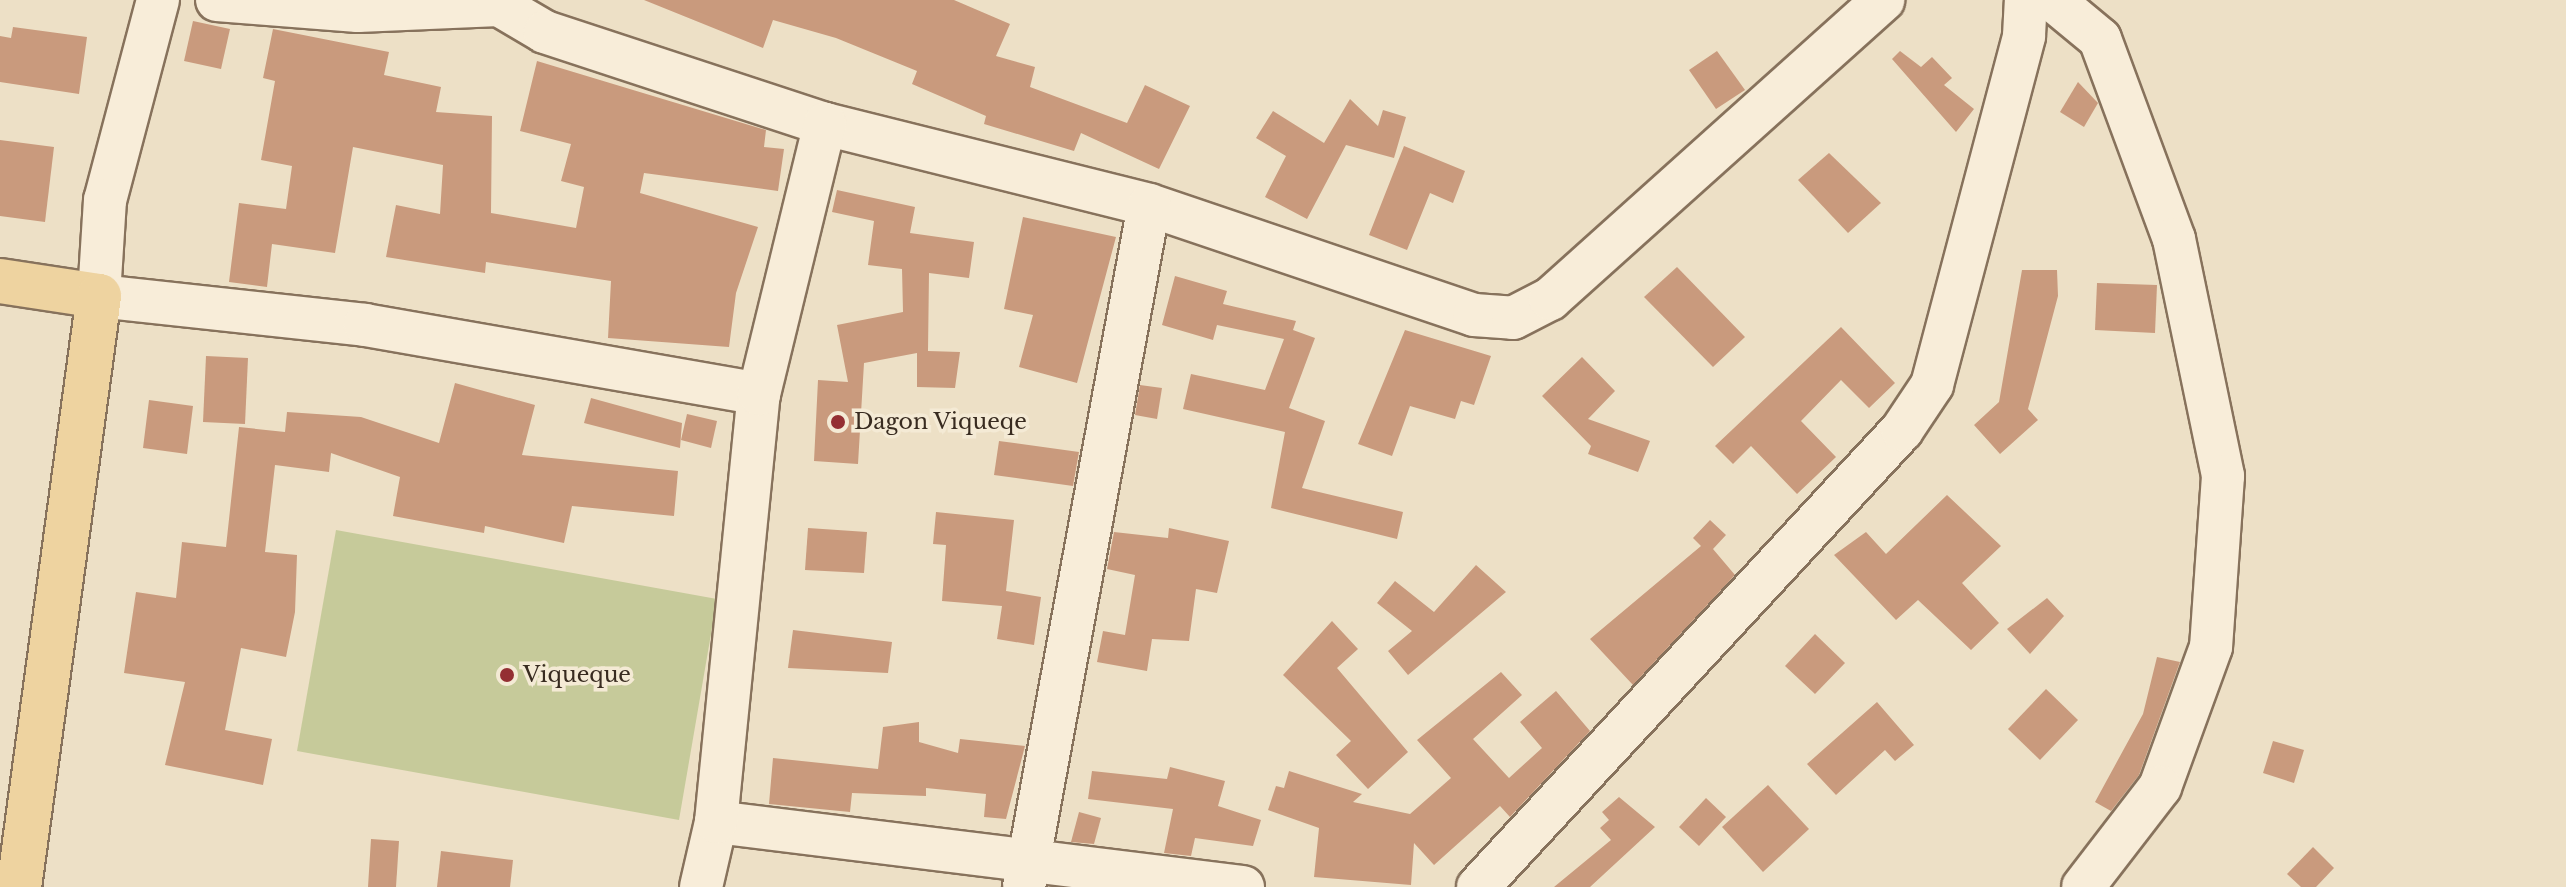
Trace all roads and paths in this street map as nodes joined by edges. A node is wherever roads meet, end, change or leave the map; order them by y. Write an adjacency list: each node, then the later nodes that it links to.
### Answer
1 (158, 0): 10 (street)
2 (217, 0): 6 (street)
3 (1883, 0): 8 (street)
4 (2026, 0): 17 (street)
5 (2053, 0): 18 (street)
6 (386, 5): 7 (street)
7 (825, 124): 8 (street); 11 (street)
8 (1149, 205): 13 (street)
9 (0, 281): 10 (main road)
10 (99, 296): 11 (street); 14 (main road)
11 (759, 394): 12 (street)
12 (716, 822): 13 (street); 15 (street)
13 (1027, 872): 16 (street)
14 (19, 887)
15 (701, 887)
16 (1243, 887)
17 (1478, 887)
18 (2083, 887)

